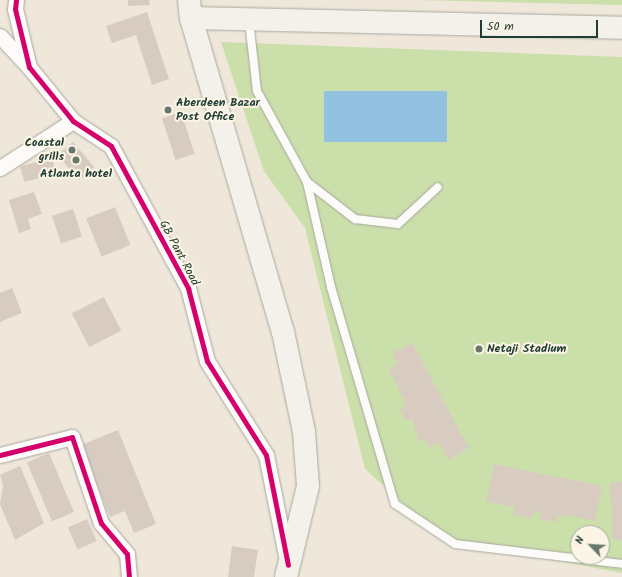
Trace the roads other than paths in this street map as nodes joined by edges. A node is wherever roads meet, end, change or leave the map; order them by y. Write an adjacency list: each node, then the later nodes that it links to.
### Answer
1 (16, 0): 6 (street, GB Pant Road)
2 (190, 9): 3 (main road); 13 (main road)
3 (248, 19): 4 (main road); 9 (lane)
4 (622, 28)
5 (0, 36): 6 (street)
6 (29, 66): 7 (street, GB Pant Road)
7 (73, 121): 8 (street); 13 (street, GB Pant Road)
8 (0, 168)
9 (307, 182): 10 (lane); 12 (lane)
10 (438, 187)
11 (0, 455): 14 (street)
12 (622, 564)
13 (287, 571)
14 (129, 577)

